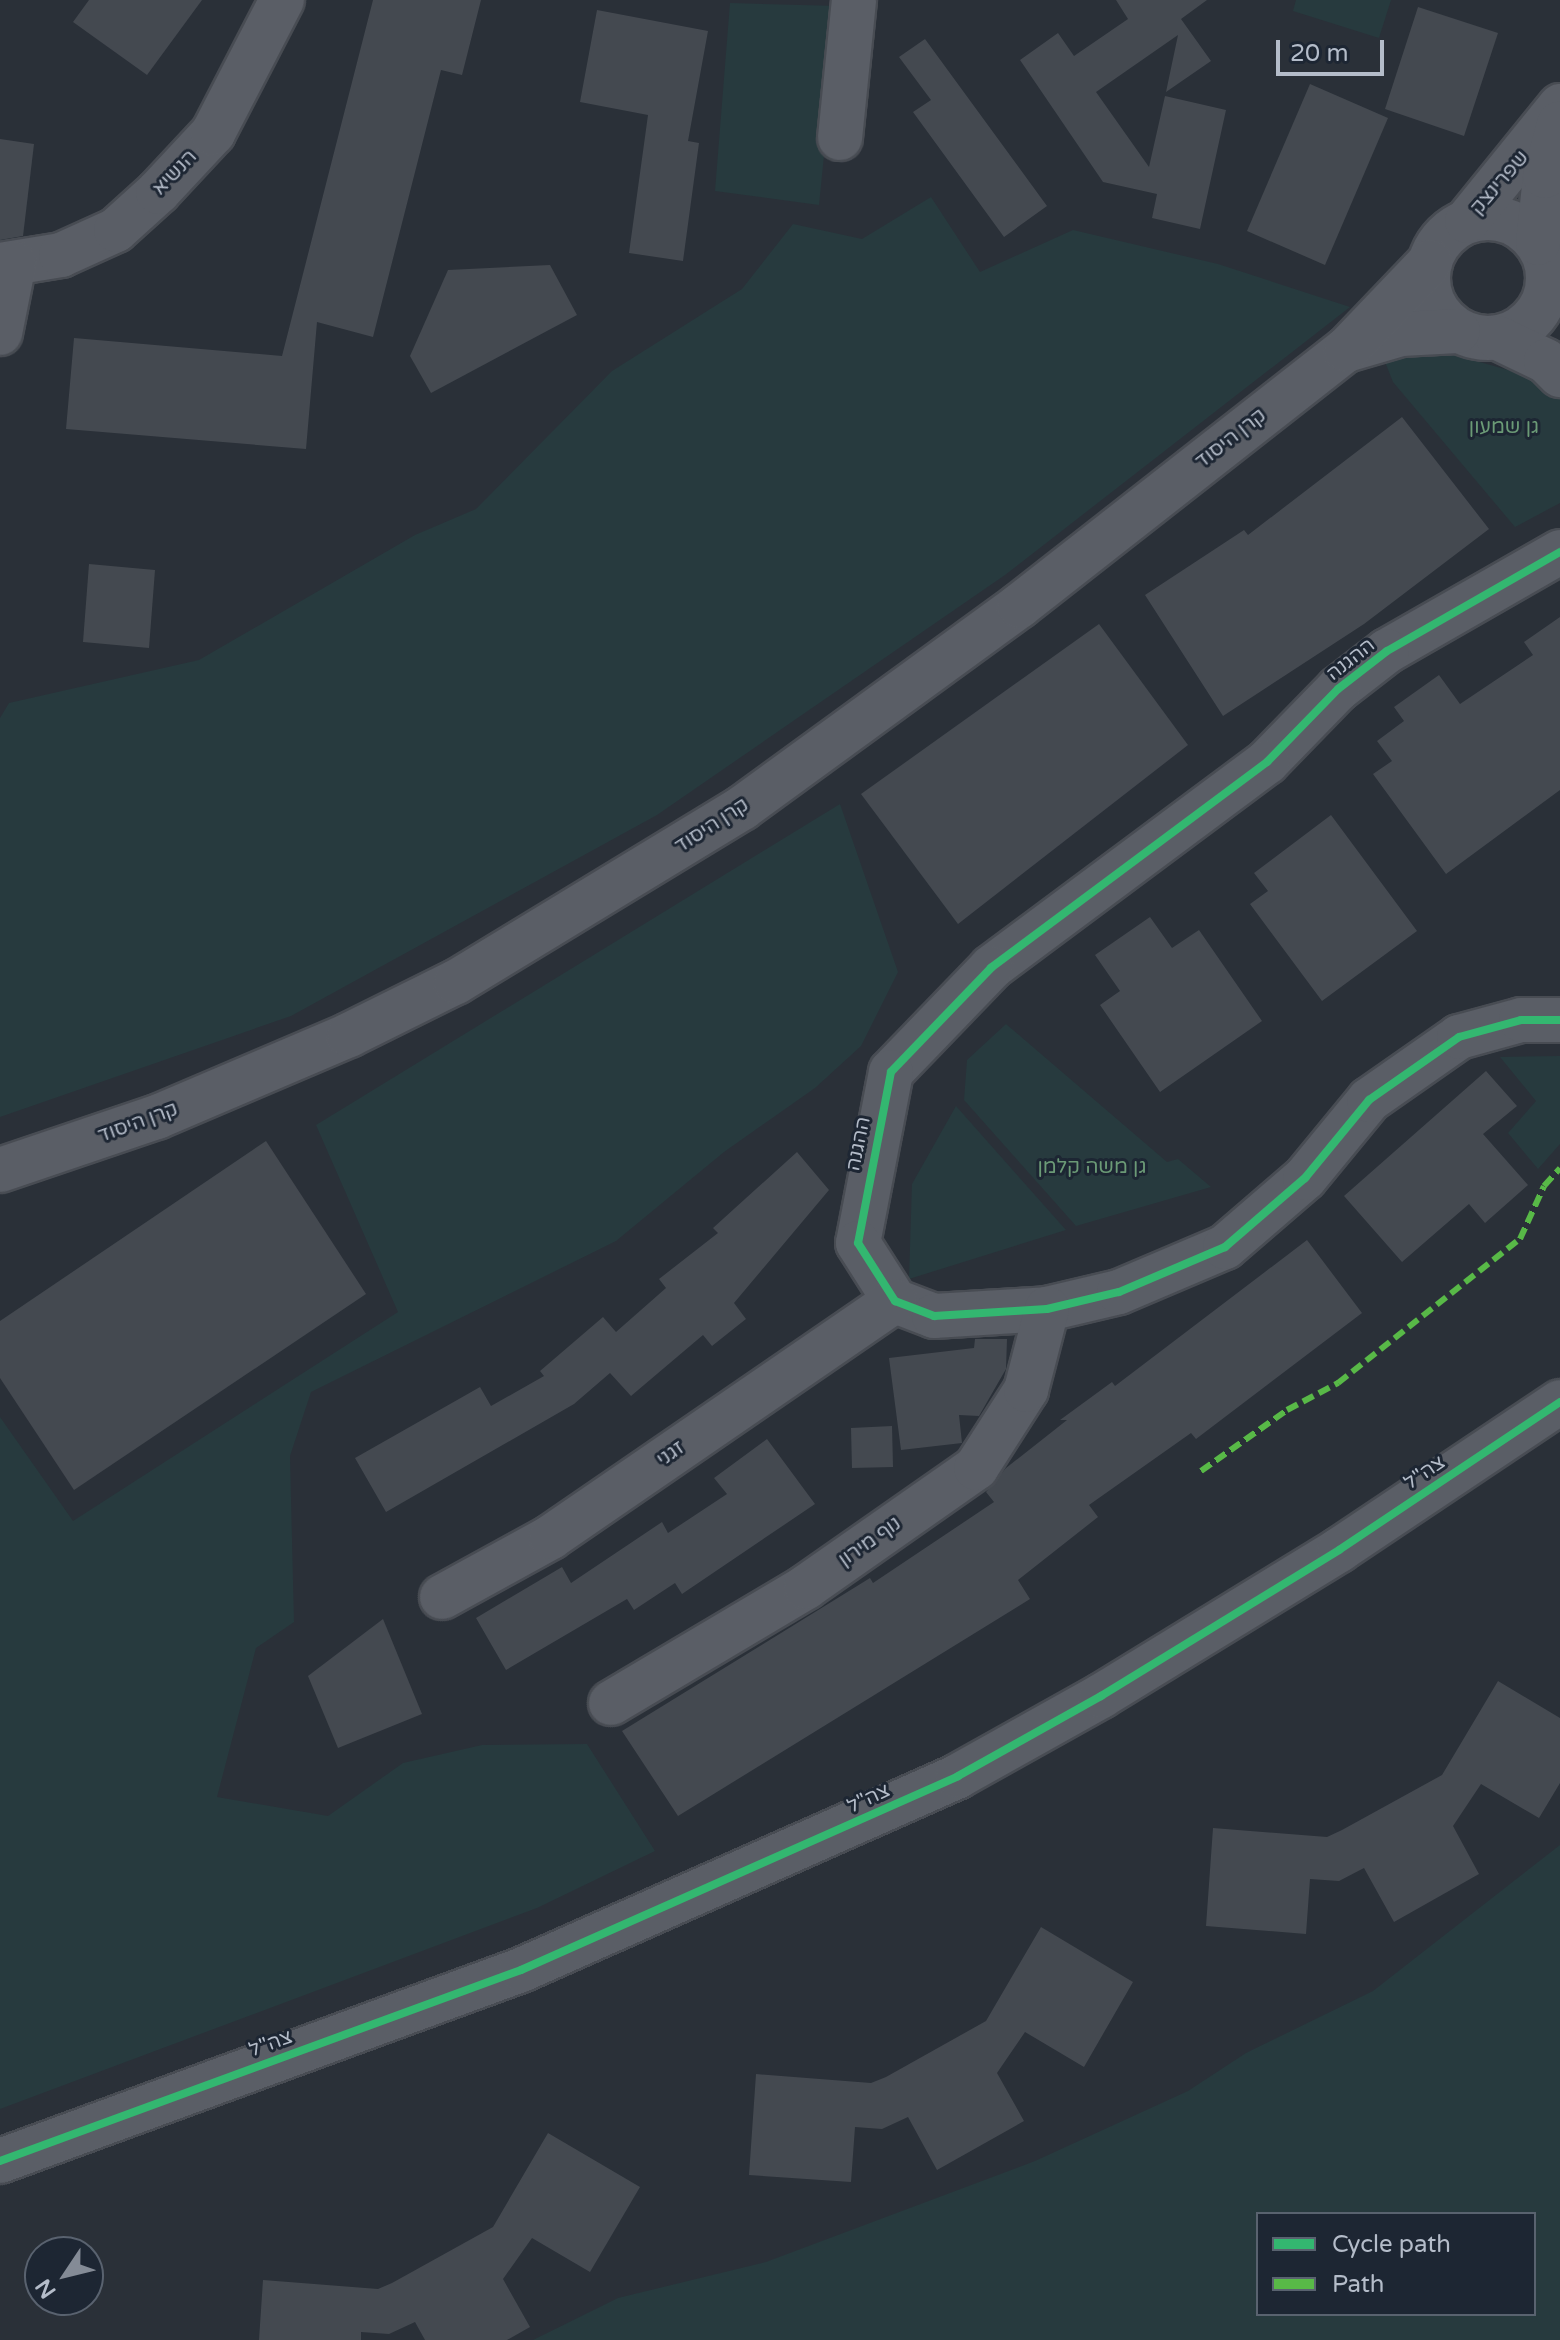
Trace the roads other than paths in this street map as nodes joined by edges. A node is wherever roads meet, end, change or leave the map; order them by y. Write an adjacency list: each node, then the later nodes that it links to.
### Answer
1 (282, 0): 8 (street, הנשיא)
2 (854, 0): 5 (street)
3 (1560, 106): 6 (street, שפרינצק)
4 (1560, 123): 9 (street, שפרינצק)
5 (840, 138)
6 (1467, 221): 7 (street); 9 (street)
7 (1430, 262): 11 (street); 12 (street, קרן היסוד)
8 (7, 264): 10 (street)
9 (1549, 279): 11 (street)
10 (0, 333)
11 (1478, 334): 12 (street, קרן היסוד); 13 (street)
12 (1346, 350): 16 (street, קרן היסוד)
13 (1560, 375)
14 (1560, 552): 17 (street, ההגנה)
15 (1560, 1020): 18 (street)
16 (0, 1170)
17 (895, 1301): 18 (street); 20 (street, זגני)
18 (1047, 1309): 21 (street, נוף מירון)
19 (1560, 1402): 22 (street, צה"ל)
20 (442, 1597)
21 (611, 1703)
22 (0, 2161)

